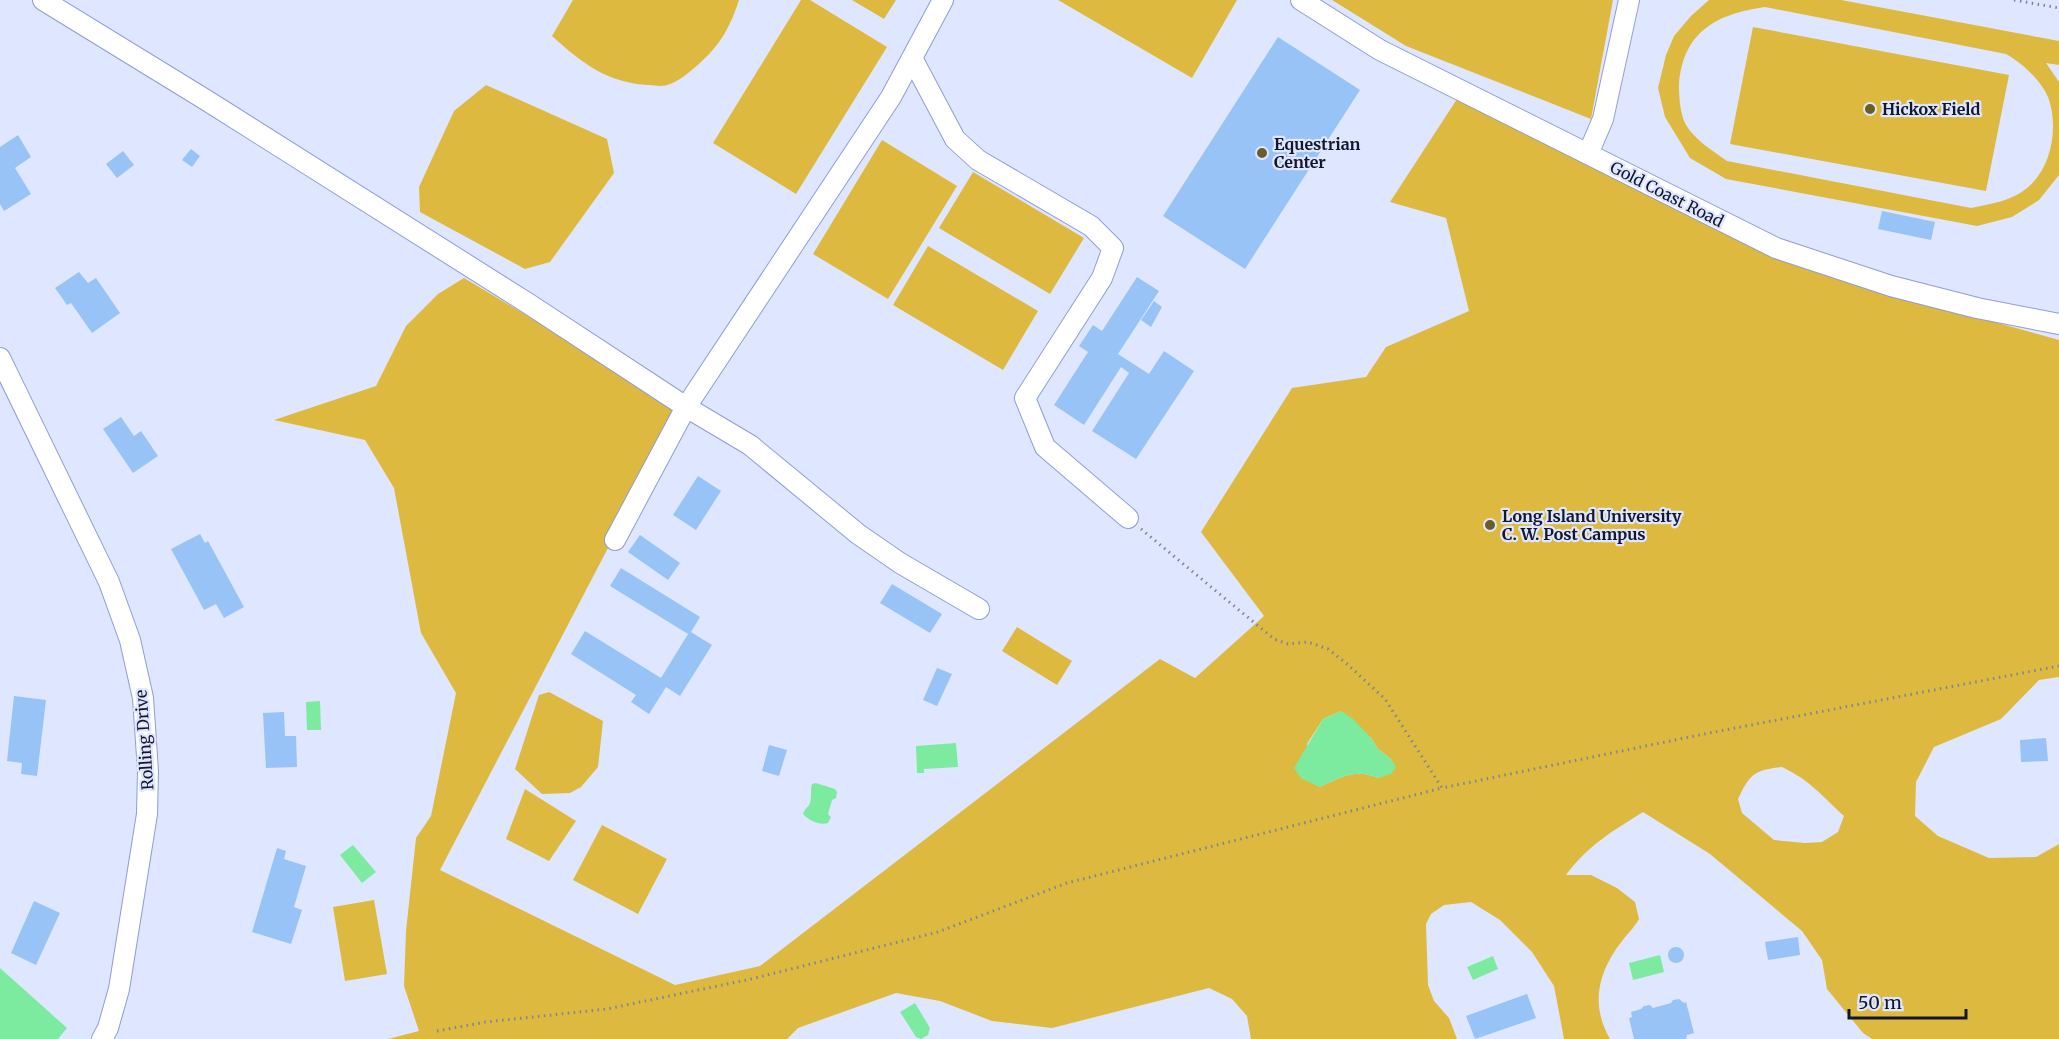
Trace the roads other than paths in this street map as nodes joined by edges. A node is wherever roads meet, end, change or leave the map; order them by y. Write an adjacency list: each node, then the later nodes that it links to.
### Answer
1 (43, 0): 9 (street)
2 (943, 0): 5 (street)
3 (1302, 0): 6 (street, Gold Coast Road)
4 (1629, 0): 6 (street)
5 (912, 58): 9 (street); 10 (street)
6 (1588, 154): 7 (street, Gold Coast Road)
7 (2059, 324)
8 (0, 358): 13 (street, Rolling Drive)
9 (686, 407): 11 (street); 12 (street)
10 (1128, 518)
11 (615, 540)
12 (979, 609)
13 (102, 1039)

